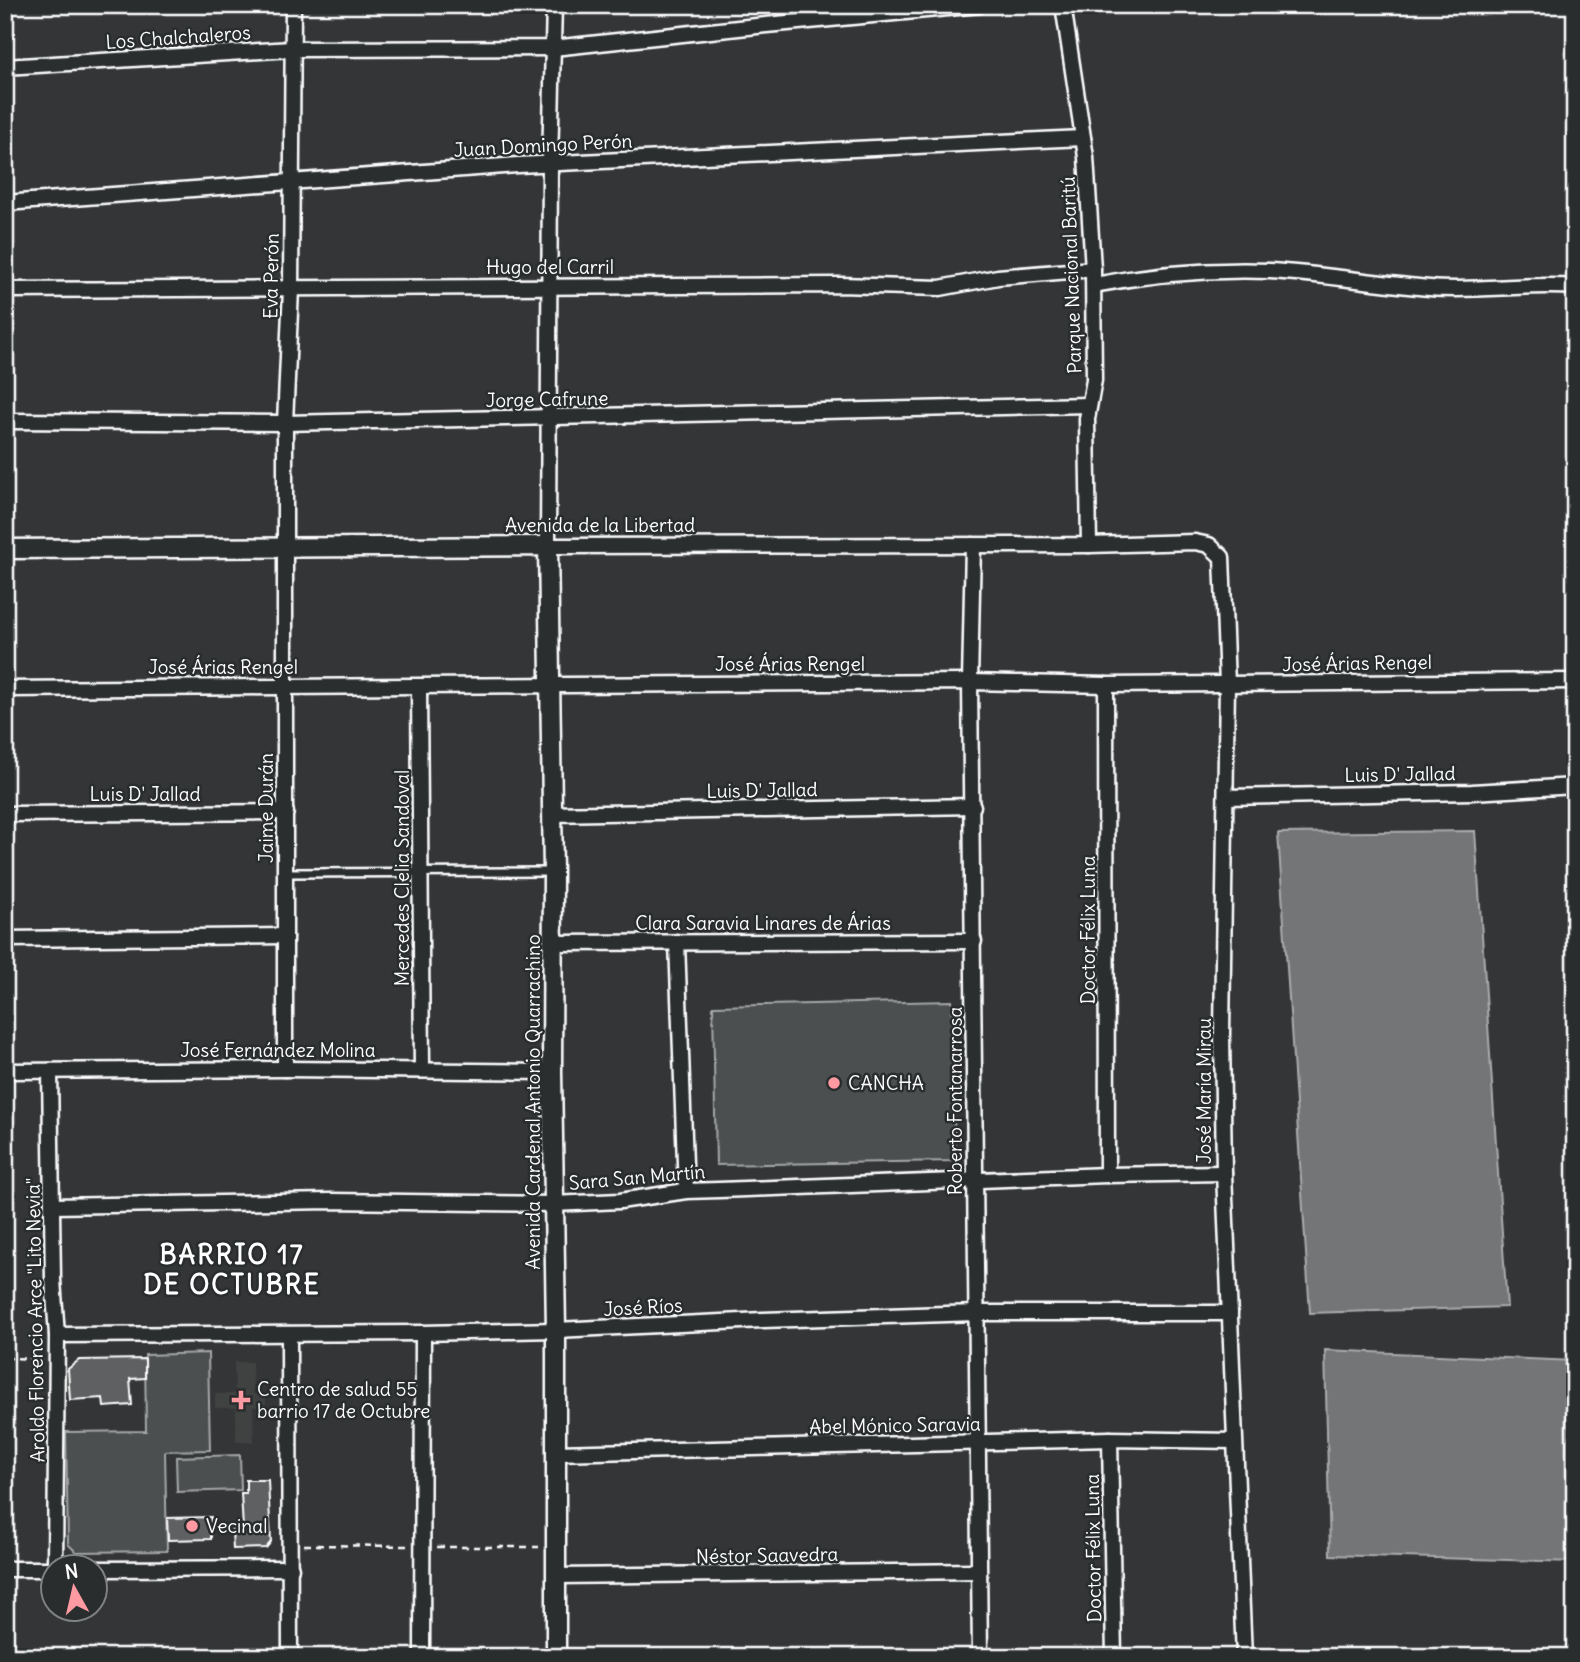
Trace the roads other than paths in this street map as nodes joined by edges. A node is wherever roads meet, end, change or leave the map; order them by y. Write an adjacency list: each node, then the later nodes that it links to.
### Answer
1 (293, 5): 6 (street, Eva Perón)
2 (554, 5): 5 (street)
3 (980, 5): 5 (street, Los Chalchaleros)
4 (1063, 5): 8 (street, Parque Nacional Baritú)
5 (553, 48): 6 (street, Los Chalchaleros); 9 (street)
6 (292, 49): 7 (street, Los Chalchaleros); 10 (street, Eva Perón)
7 (5, 67)
8 (1083, 138): 9 (street, Juan Domingo Perón); 12 (street, Parque Nacional Baritú)
9 (550, 163): 10 (street, Juan Domingo Perón); 14 (street)
10 (291, 183): 11 (street, Juan Domingo Perón); 16 (street, Eva Perón)
11 (5, 202)
12 (1093, 269): 13 (street, Parque Nacional Baritú); 14 (street, Hugo del Carril)
13 (1094, 285): 15 (street); 18 (street, Parque Nacional Baritú)
14 (551, 286): 16 (street, Hugo del Carril); 19 (street)
15 (1575, 287)
16 (290, 289): 17 (street, Hugo del Carril); 21 (street, Eva Perón)
17 (5, 290)
18 (1089, 405): 19 (street, Jorge Cafrune); 24 (street, Parque Nacional Baritú)
19 (548, 418): 21 (street, Jorge Cafrune); 25 (street)
20 (5, 421): 21 (street, Jorge Cafrune)
21 (285, 423): 26 (street, Eva Perón)
22 (1195, 542): 24 (street, Avenida de la Libertad); 30 (street, José María Mirau)
23 (973, 545): 24 (street, Avenida de la Libertad); 25 (street, Avenida de la Libertad); 29 (street, Roberto Fontanarrosa)
24 (1089, 545)
25 (548, 546): 26 (street, Avenida de la Libertad); 31 (street, Avenida Cardenal Antonio Quarrachino)
26 (286, 547): 27 (street, Avenida de la Libertad); 33 (street, Jaime Durán)
27 (5, 549)
28 (1575, 681): 30 (street, José Árias Rengel)
29 (970, 682): 31 (street, José Árias Rengel); 32 (street, José Árias Rengel); 38 (street, Roberto Fontanarrosa)
30 (1227, 684): 32 (street, José Árias Rengel); 37 (street, José María Mirau)
31 (549, 685): 34 (street, José Árias Rengel); 41 (street, Avenida Cardenal Antonio Quarrachino)
32 (1107, 685): 56 (street, Doctor Félix Luna)
33 (285, 686): 34 (street, José Árias Rengel); 35 (street, José Árias Rengel); 39 (street, Jaime Durán)
34 (419, 687): 42 (street, Mercedes Clelia Sandoval)
35 (5, 689)
36 (1575, 786): 37 (street, Luis D' Jallad)
37 (1226, 797): 55 (street, José María Mirau)
38 (973, 806): 41 (street, Luis D' Jallad); 47 (street, Roberto Fontanarrosa)
39 (286, 812): 40 (street, Luis D' Jallad); 44 (street, Jaime Durán)
40 (5, 814)
41 (551, 814): 43 (street, Avenida Cardenal Antonio Quarrachino)
42 (422, 872): 43 (lane); 44 (lane); 51 (street, Mercedes Clelia Sandoval)
43 (553, 872): 49 (street, Avenida Cardenal Antonio Quarrachino)
44 (286, 873): 45 (street, Jaime Durán)
45 (285, 936): 46 (street); 50 (street, Jaime Durán)
46 (5, 939)
47 (974, 941): 48 (street, Clara Saravia Linares de Árias); 57 (street, Roberto Fontanarrosa)
48 (677, 942): 49 (street, Clara Saravia Linares de Árias); 58 (street)
49 (553, 943): 54 (street, Avenida Cardenal Antonio Quarrachino)
50 (285, 1069): 51 (street, José Fernández Molina); 53 (street, José Fernández Molina)
51 (422, 1070): 54 (street, José Fernández Molina)
52 (5, 1071): 53 (street, José Fernández Molina)
53 (50, 1071): 60 (street, Aroldo Florencio Arce "Lito Nevia")
54 (552, 1072): 59 (street, Avenida Cardenal Antonio Quarrachino)
55 (1224, 1173): 56 (street, Sara San Martín); 61 (street, José María Mirau)
56 (1107, 1175): 57 (street, Sara San Martín)
57 (974, 1181): 58 (street, Sara San Martín); 62 (street, Roberto Fontanarrosa)
58 (685, 1191): 59 (street, Sara San Martín)
59 (553, 1204): 60 (street, Sara San Martín); 63 (street, Avenida Cardenal Antonio Quarrachino)
60 (53, 1206): 66 (street, Aroldo Florencio Arce "Lito Nevia")
61 (1230, 1312): 62 (street, José Ríos); 68 (street, José María Mirau)
62 (976, 1313): 63 (street, José Ríos); 69 (street, Roberto Fontanarrosa)
63 (556, 1330): 64 (street, José Ríos); 70 (street, Avenida Cardenal Antonio Quarrachino)
64 (423, 1333): 65 (street, José Ríos); 79 (street)
65 (289, 1334): 66 (street, José Ríos); 73 (street)
66 (57, 1335): 71 (street, Aroldo Florencio Arce "Lito Nevia")
67 (1110, 1439): 68 (street, Abel Mónico Saravia); 69 (street, Abel Mónico Saravia); 82 (street, Doctor Félix Luna)
68 (1234, 1441): 83 (street, José María Mirau)
69 (978, 1442): 70 (street, Abel Mónico Saravia); 76 (street, Roberto Fontanarrosa)
70 (556, 1453): 77 (street, Avenida Cardenal Antonio Quarrachino)
71 (54, 1554)
72 (38, 1568): 74 (street)
73 (290, 1568): 75 (street); 78 (street)
74 (5, 1569)
75 (108, 1569)
76 (978, 1571): 77 (street, Néstor Saavedra); 81 (street, Roberto Fontanarrosa)
77 (556, 1576): 80 (street, Avenida Cardenal Antonio Quarrachino)
78 (290, 1657)
79 (422, 1657)
80 (556, 1657)
81 (980, 1657)
82 (1114, 1657)
83 (1244, 1657)

